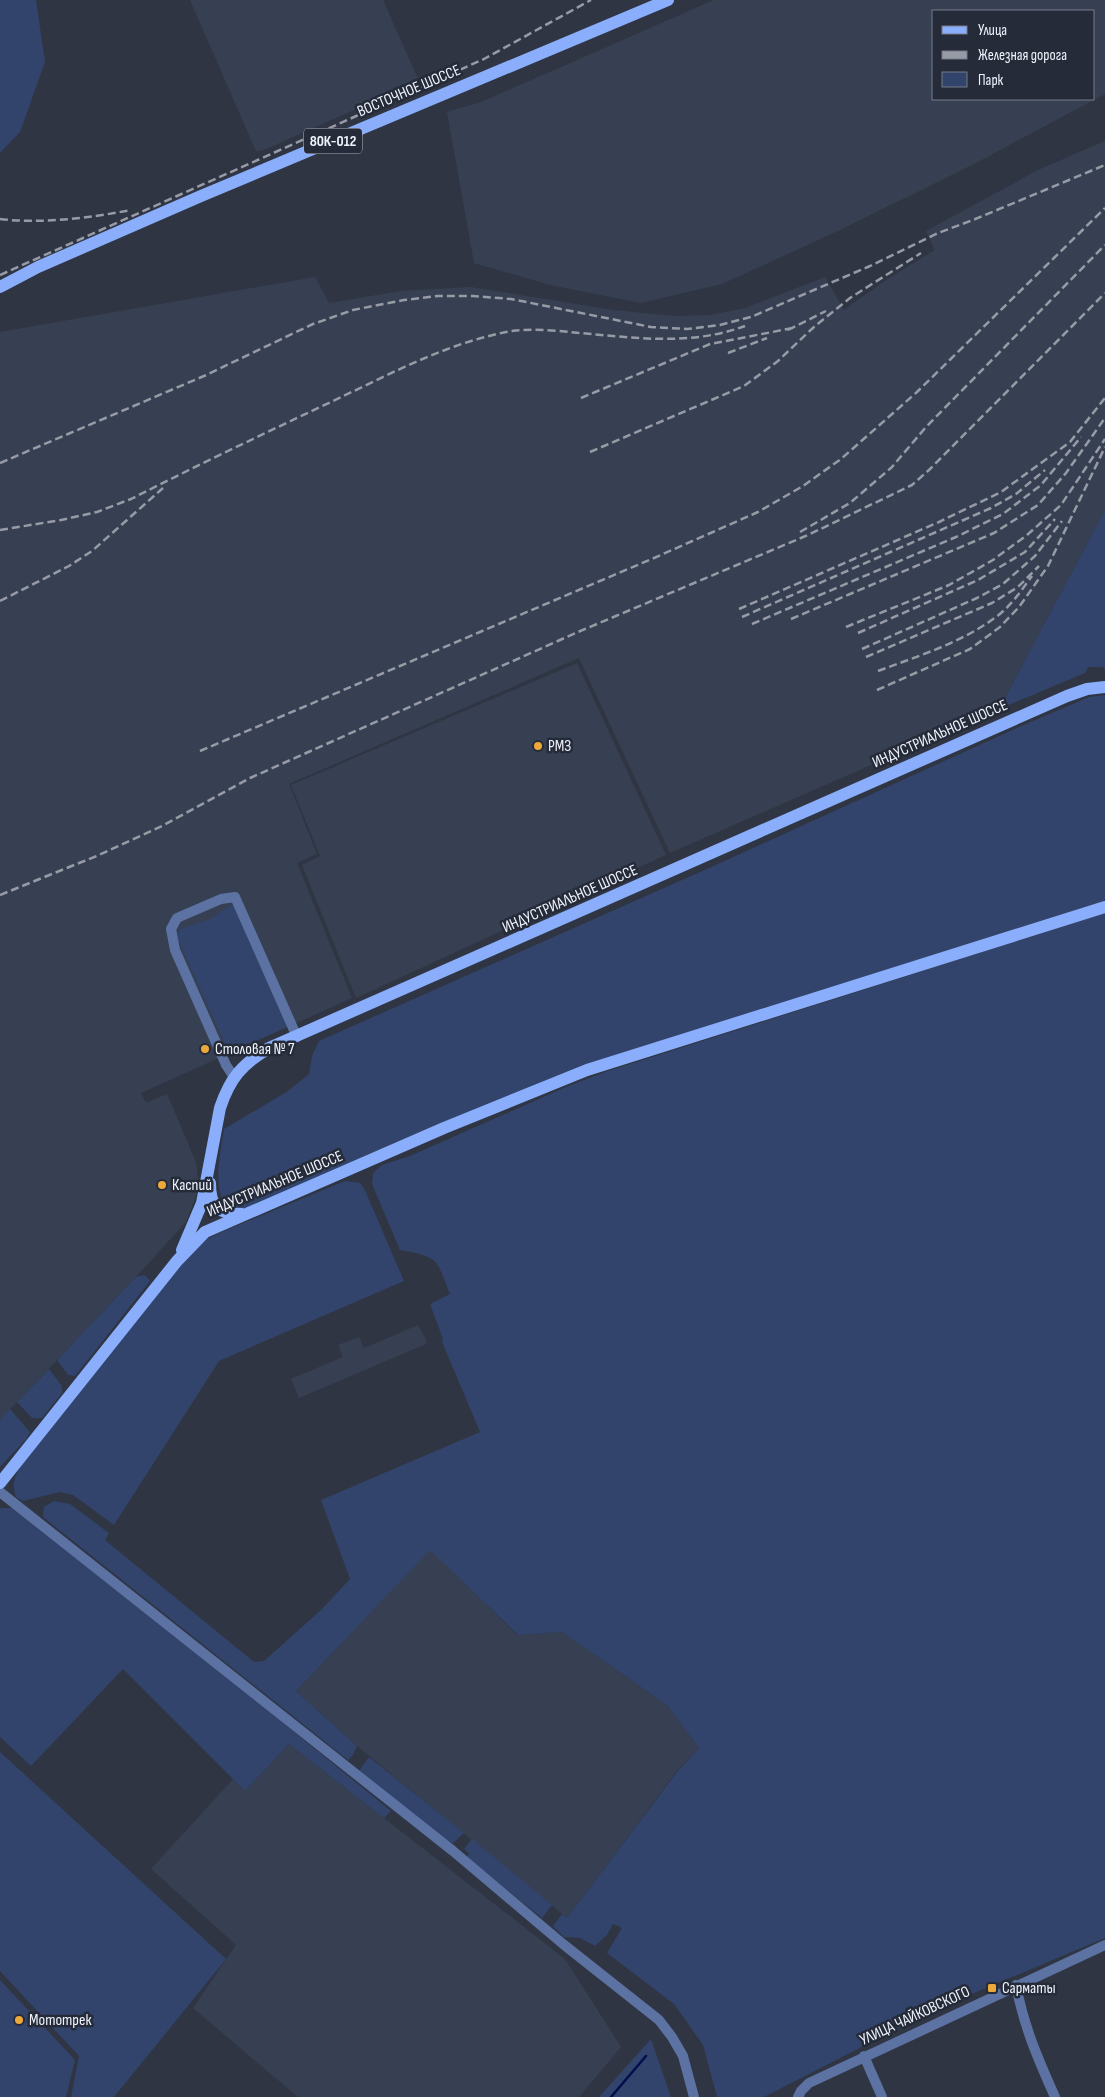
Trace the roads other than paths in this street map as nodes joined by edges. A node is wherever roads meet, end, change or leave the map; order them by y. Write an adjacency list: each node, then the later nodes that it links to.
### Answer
1 (668, 0): 2 (main road, ВОСТОЧНОЕ ШОССЕ / 80К-012)
2 (0, 287)
3 (1105, 687): 5 (main road, ИНДУСТРИАЛЬНОЕ ШОССЕ)
4 (1105, 907): 8 (main road, ИНДУСТРИАЛЬНОЕ ШОССЕ)
5 (297, 1036): 6 (main road, ИНДУСТРИАЛЬНОЕ ШОССЕ); 6 (street)
6 (234, 1077): 7 (main road, ИНДУСТРИАЛЬНОЕ ШОССЕ)
7 (210, 1161): 8 (main road); 9 (main road, ИНДУСТРИАЛЬНОЕ ШОССЕ)
8 (250, 1214): 9 (main road, ИНДУСТРИАЛЬНОЕ ШОССЕ)
9 (177, 1261): 10 (main road, ИНДУСТРИАЛЬНОЕ ШОССЕ)
10 (0, 1483)
11 (0, 1492): 15 (street)
12 (1105, 1945): 13 (street, УЛИЦА ЧАЙКОВСКОГО)
13 (1016, 1985): 14 (street, УЛИЦА ЧАЙКОВСКОГО); 18 (street)
14 (864, 2056): 16 (street, УЛИЦА ЧАЙКОВСКОГО); 17 (street)
15 (694, 2097)
16 (798, 2097)
17 (882, 2097)
18 (1055, 2097)

